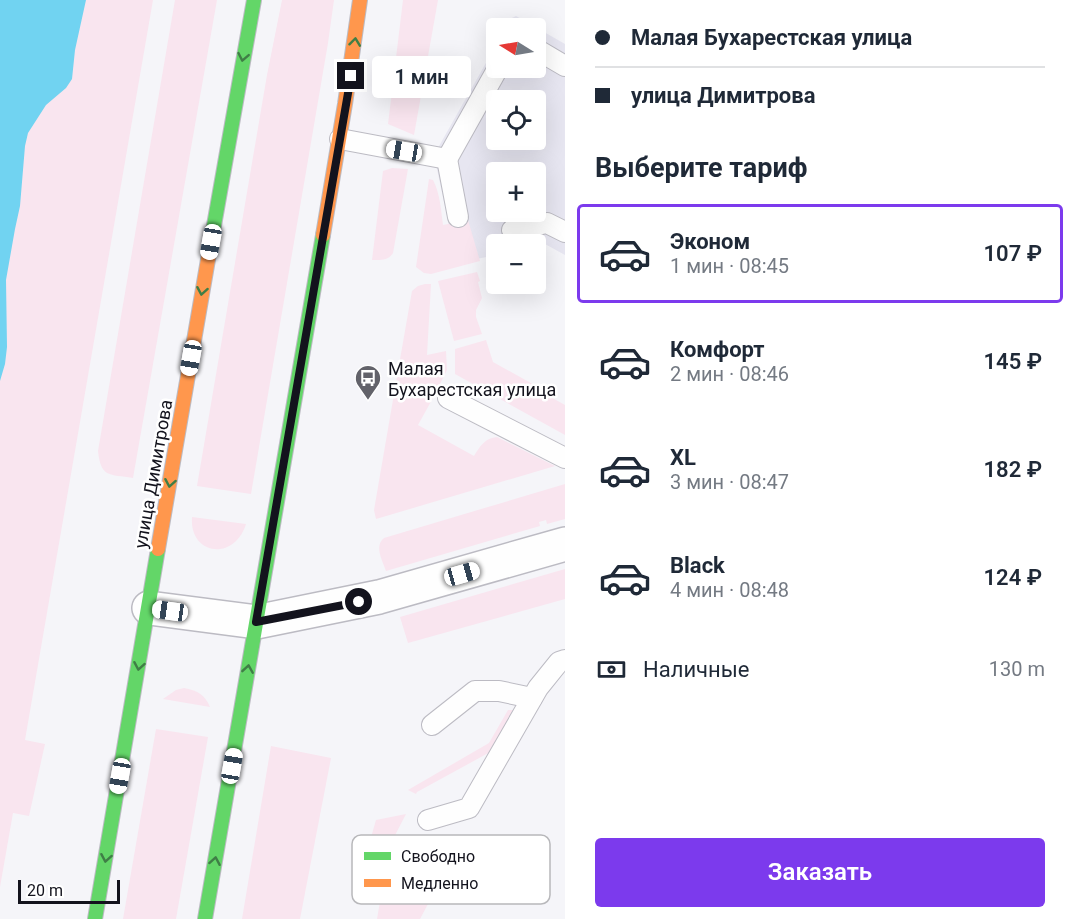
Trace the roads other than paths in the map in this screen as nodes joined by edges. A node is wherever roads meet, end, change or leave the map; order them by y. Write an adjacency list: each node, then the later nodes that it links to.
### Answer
1 (254, 0): 14 (street, улица Димитрова, one-way to 14)
2 (360, 0): 6 (street, one-way to 2)
3 (546, 56): 4 (lane)
4 (565, 66)
5 (492, 78): 7 (lane)
6 (340, 139): 7 (lane); 15 (street)
7 (447, 159): 8 (lane)
8 (458, 217)
9 (512, 230): 10 (lane)
10 (565, 232)
11 (448, 398): 12 (lane)
12 (565, 458)
13 (565, 544): 15 (street)
14 (148, 608): 15 (street); 20 (street, улица Димитрова, one-way to 20)
15 (256, 622): 21 (street, one-way to 15)
16 (565, 660): 17 (lane)
17 (532, 698): 18 (lane); 19 (lane)
18 (432, 726)
19 (428, 820)
20 (95, 919)
21 (205, 919)

